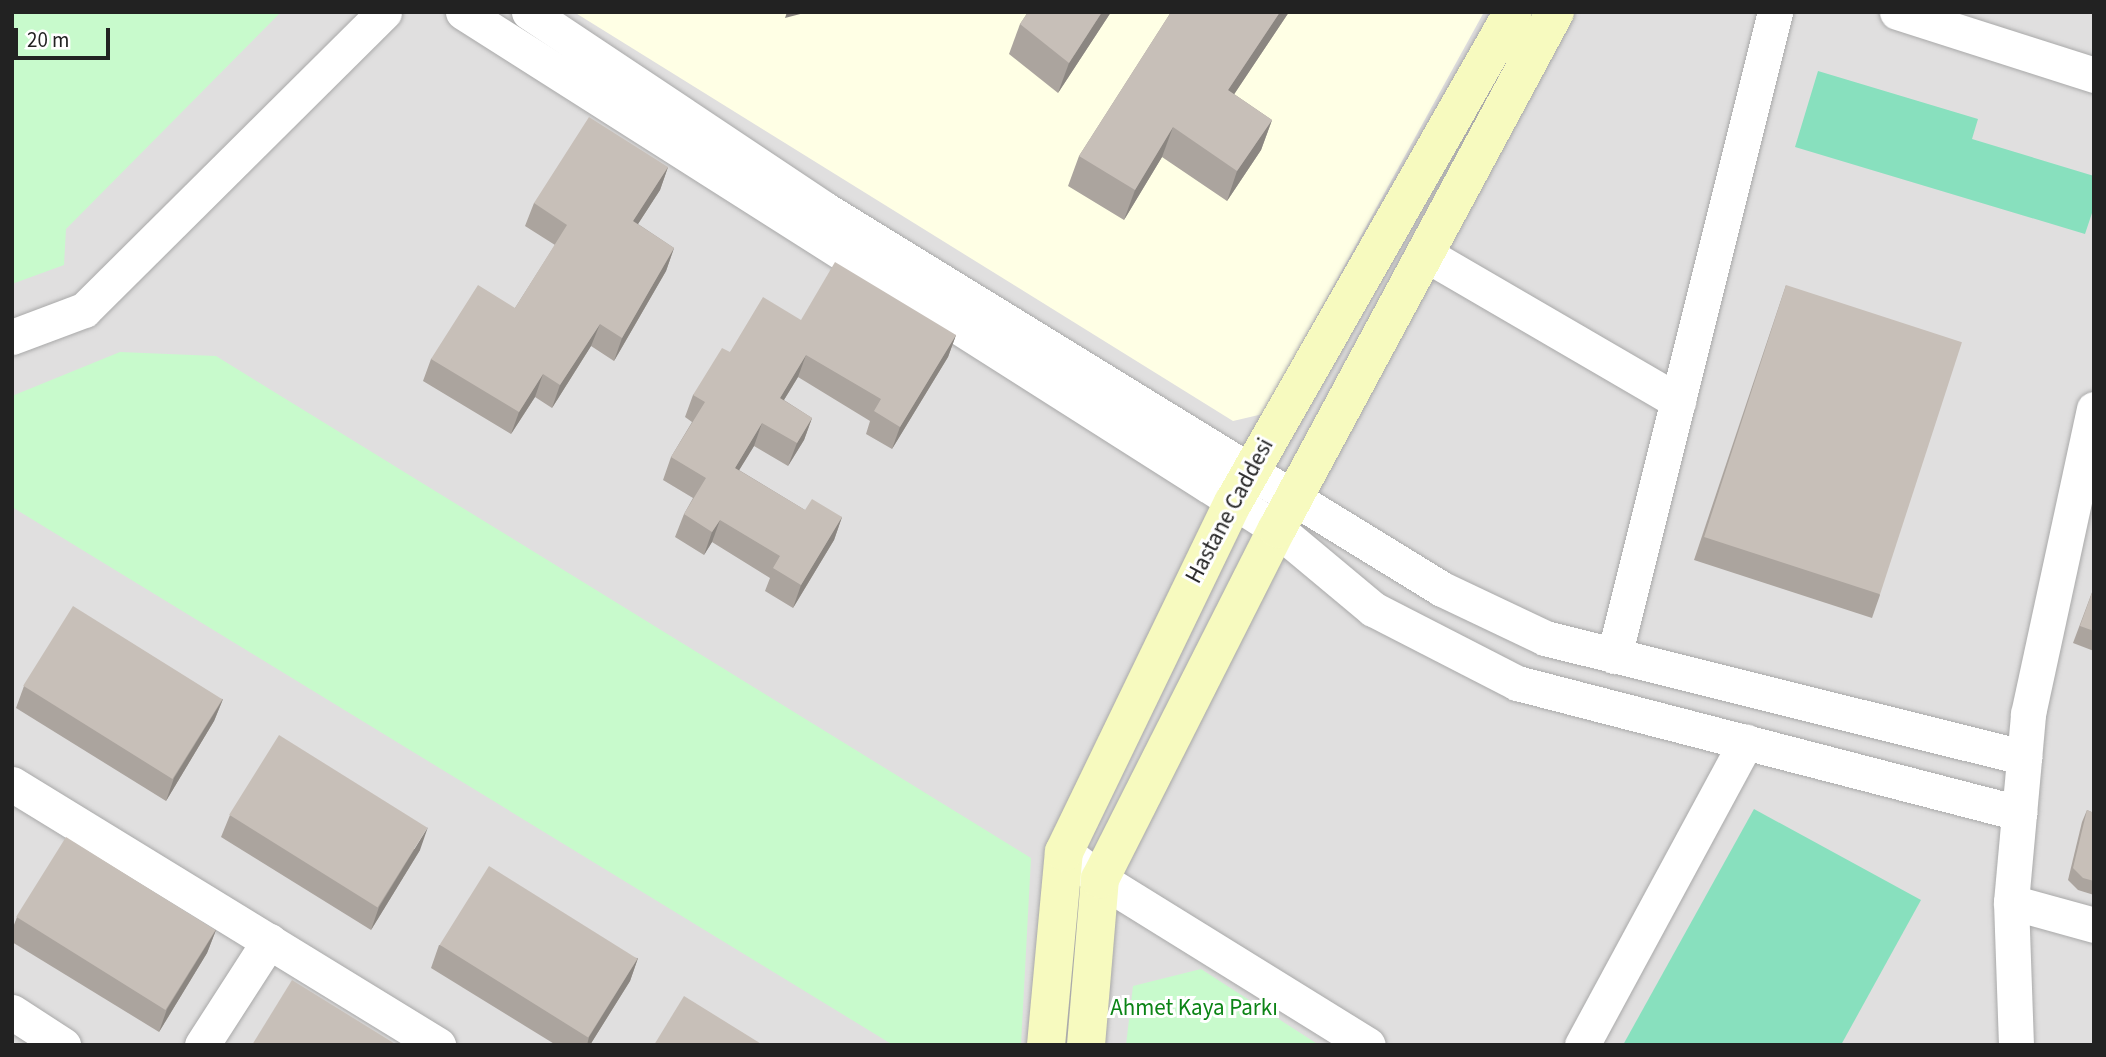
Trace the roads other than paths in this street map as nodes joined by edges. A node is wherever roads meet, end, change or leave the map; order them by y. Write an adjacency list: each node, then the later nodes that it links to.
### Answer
1 (384, 12): 10 (street)
2 (463, 12): 13 (street)
3 (529, 12): 13 (street)
4 (1513, 12): 13 (main road, Hastane Caddesi)
5 (1555, 12): 9 (main road)
6 (1775, 12): 11 (street)
7 (1897, 12): 8 (street)
8 (2094, 75)
9 (1425, 254): 11 (street); 14 (main road)
10 (12, 337)
11 (1678, 401): 15 (street)
12 (2094, 409): 17 (street)
13 (1241, 487): 14 (street); 20 (main road, Hastane Caddesi)
14 (1285, 515): 15 (street); 16 (street); 21 (main road)
15 (1614, 656): 17 (street)
16 (1746, 743): 19 (street); 32 (street)
17 (2024, 757): 19 (street)
18 (12, 784): 24 (street)
19 (2019, 813): 22 (street)
20 (1063, 852): 21 (street); 29 (main road, Hastane Caddesi)
21 (1100, 879): 30 (main road); 31 (street)
22 (2011, 902): 23 (street); 33 (street)
23 (2094, 925)
24 (269, 941): 27 (street); 28 (street)
25 (12, 1012): 26 (street)
26 (64, 1045)
27 (202, 1045)
28 (438, 1045)
29 (1046, 1045)
30 (1086, 1045)
31 (1368, 1045)
32 (1582, 1045)
33 (2016, 1045)

